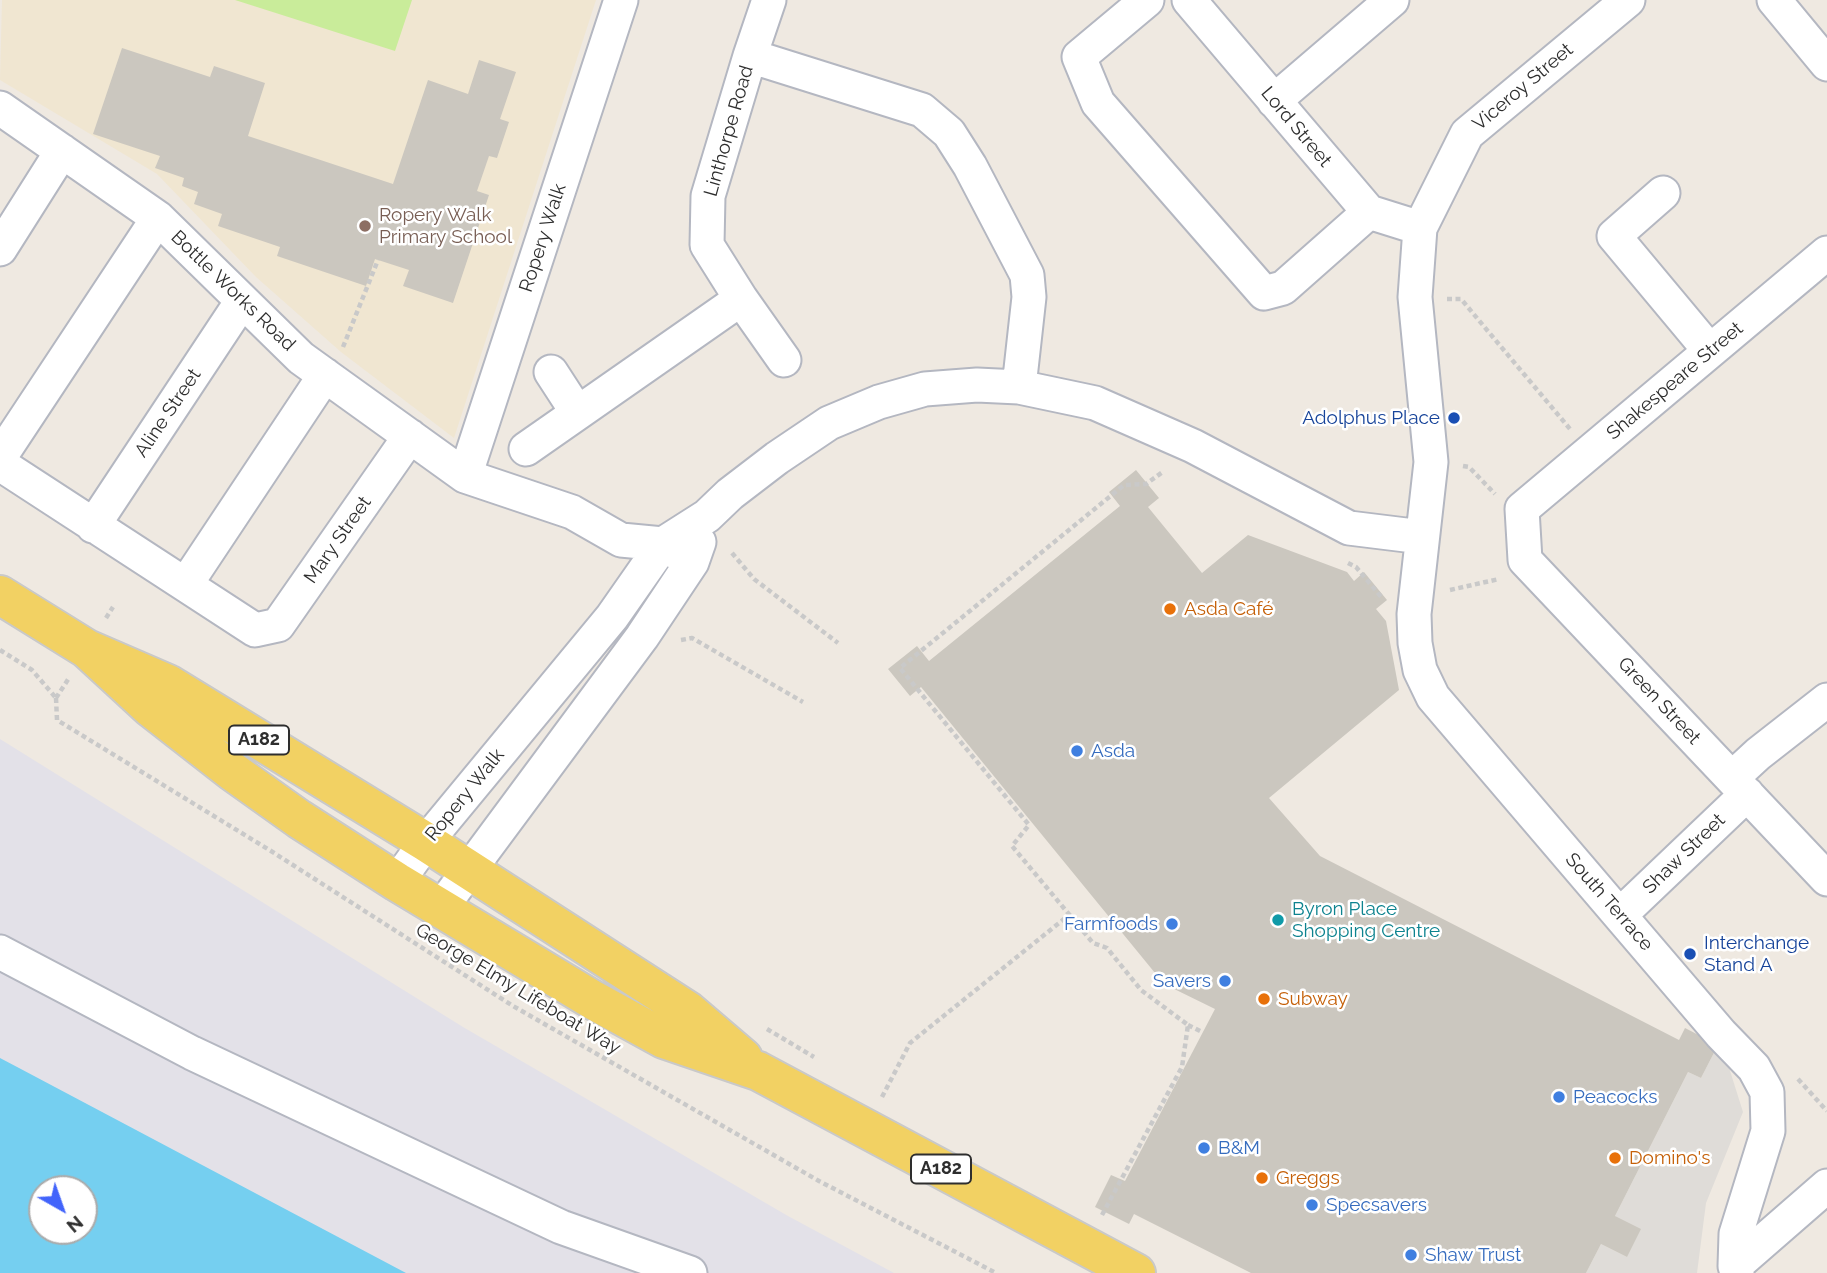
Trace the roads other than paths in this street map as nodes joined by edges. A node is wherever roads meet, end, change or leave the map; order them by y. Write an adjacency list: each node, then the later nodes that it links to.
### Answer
1 (621, 0): 31 (street, Ropery Walk)
2 (769, 0): 8 (street)
3 (1147, 0): 14 (street)
4 (1188, 0): 10 (street, Lord Street)
5 (1392, 0): 10 (street)
6 (1628, 0): 16 (street, Viceroy Street)
7 (1774, 0): 9 (street)
8 (750, 56): 19 (street, Linthorpe Road); 25 (street, Linthorpe Road)
9 (1827, 64)
10 (1274, 101): 14 (street, Lord Street)
11 (0, 108): 12 (street, Bottle Works Road)
12 (62, 151): 15 (street, Bottle Works Road); 17 (street)
13 (1663, 192): 21 (street)
14 (1369, 212): 16 (street)
15 (158, 218): 20 (street, Bottle Works Road); 29 (street)
16 (1420, 228): 35 (street, South Terrace)
17 (0, 249)
18 (1827, 253): 21 (street, Shakespeare Street)
19 (741, 299): 22 (street, Linthorpe Road); 26 (street)
20 (242, 301): 24 (street, Bottle Works Road); 34 (street, Aline Street)
21 (1710, 351): 32 (street, Shakespeare Street)
22 (784, 360)
23 (551, 372): 26 (street)
24 (325, 375): 27 (street, Bottle Works Road); 40 (street)
25 (1019, 387): 33 (street); 35 (street)
26 (577, 412): 28 (street)
27 (410, 436): 31 (street, Bottle Works Road); 40 (street, Mary Street)
28 (526, 449)
29 (0, 457)
30 (0, 464): 34 (street)
31 (465, 476): 36 (street, Bottle Works Road)
32 (1523, 512): 45 (street, Green Street)
33 (707, 516): 37 (street); 38 (street)
34 (93, 526): 40 (street)
35 (1422, 537): 51 (street, South Terrace)
36 (621, 540): 37 (street); 39 (street)
37 (663, 544): 38 (street); 39 (street, Ropery Walk)
38 (692, 562): 41 (street)
39 (645, 572): 41 (street); 46 (street, Ropery Walk)
40 (186, 584)
41 (674, 590): 47 (street)
42 (0, 595): 43 (main road, A182)
43 (87, 649): 46 (main road, A182); 49 (main road, A182)
44 (1827, 699): 45 (street, Shaw Street)
45 (1739, 786): 48 (street, Green Street); 51 (street, Shaw Street)
46 (426, 842): 47 (main road); 49 (street, Ropery Walk)
47 (469, 870): 50 (street); 53 (main road)
48 (1827, 879)
49 (397, 882): 50 (main road)
50 (441, 908): 53 (main road, A182)
51 (1621, 914): 55 (street, South Terrace)
52 (0, 952): 56 (street)
53 (758, 1071): 57 (main road, A182)
54 (1827, 1186): 55 (street)
55 (1736, 1270)
56 (690, 1273)
57 (1136, 1273)

